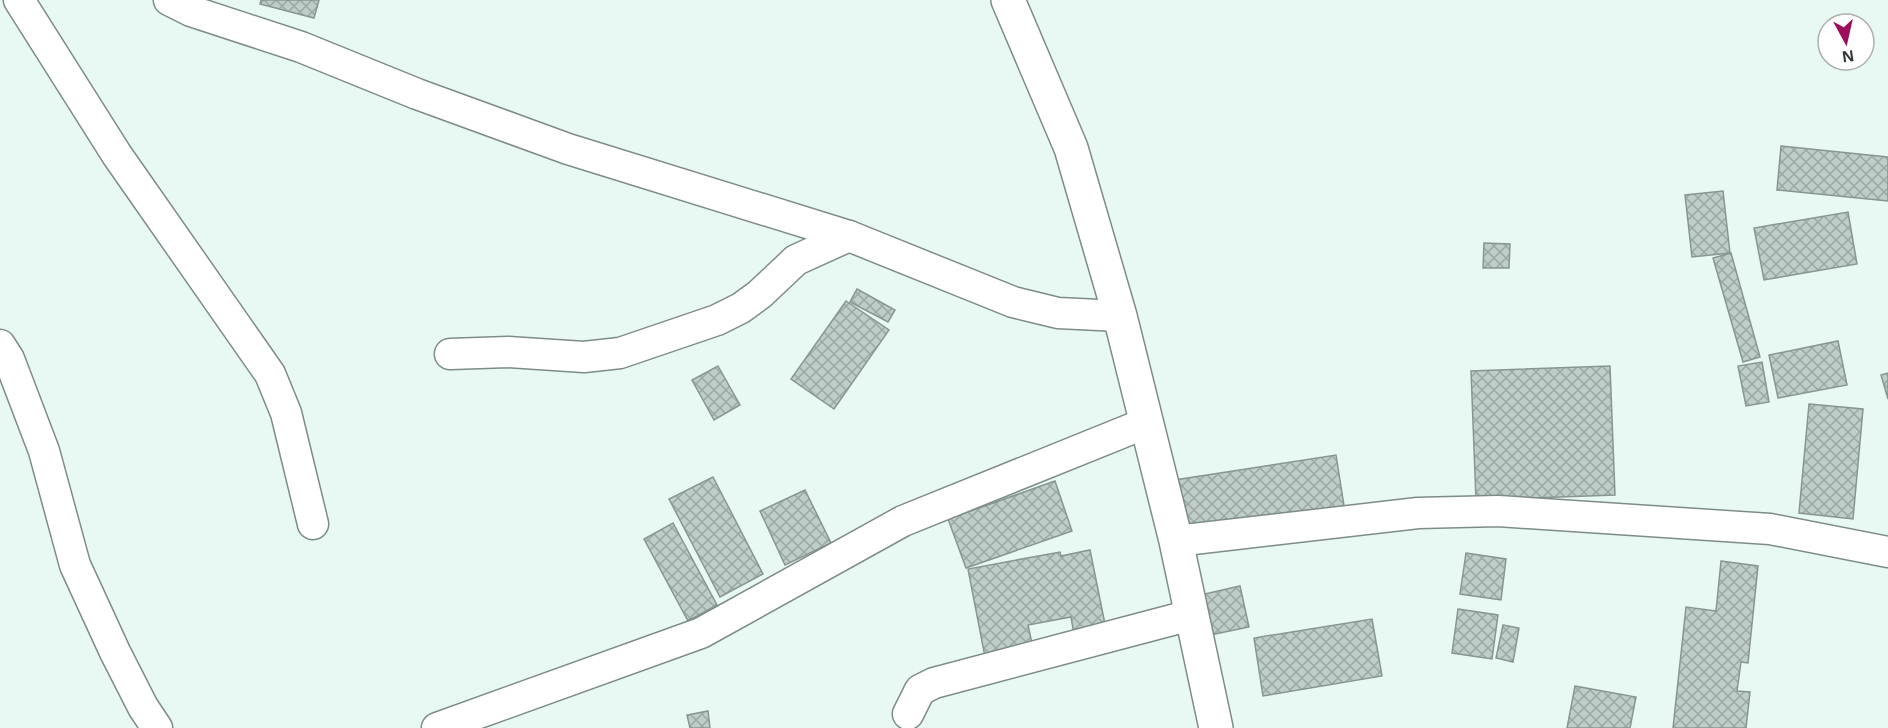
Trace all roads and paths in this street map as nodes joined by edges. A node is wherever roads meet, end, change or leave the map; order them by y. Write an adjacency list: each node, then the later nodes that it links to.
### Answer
1 (19, 0): 11 (street)
2 (169, 0): 4 (street)
3 (1008, 0): 7 (main road)
4 (775, 213): 5 (street); 6 (street)
5 (849, 236): 6 (street); 7 (street)
6 (796, 260): 9 (street)
7 (1120, 316): 10 (main road)
8 (0, 345): 16 (street)
9 (450, 354)
10 (1146, 423): 12 (main road); 17 (street)
11 (313, 524)
12 (1176, 541): 13 (street); 14 (main road)
13 (1888, 552)
14 (1191, 615): 15 (street); 18 (main road)
15 (908, 714)
16 (157, 728)
17 (437, 728)
18 (1216, 728)

